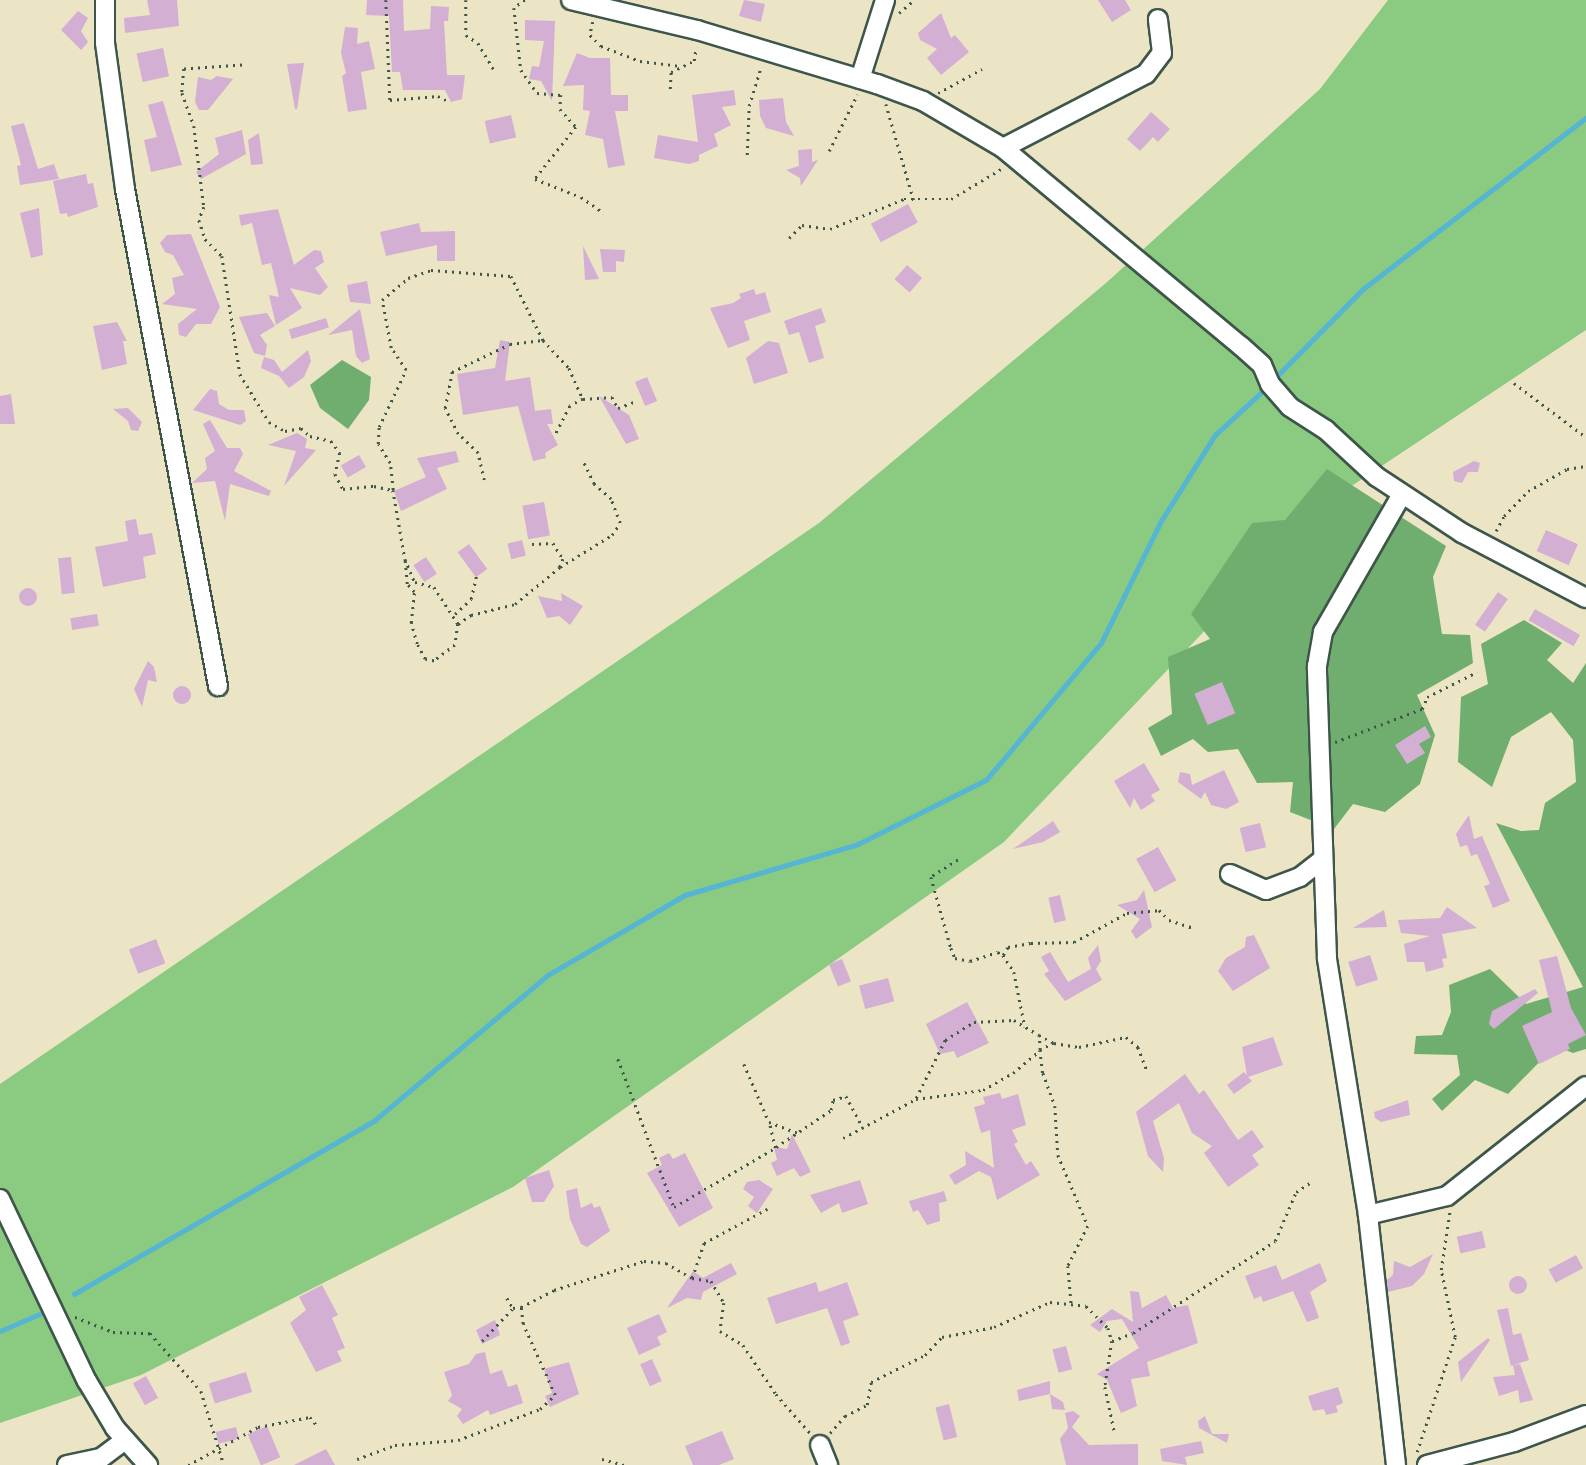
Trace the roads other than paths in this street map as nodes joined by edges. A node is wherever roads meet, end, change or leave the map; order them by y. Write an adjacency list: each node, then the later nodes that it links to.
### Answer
1 (105, 0): 9 (street)
2 (571, 0): 5 (street)
3 (884, 0): 5 (street)
4 (1158, 19): 6 (street)
5 (868, 82): 6 (street)
6 (1003, 148): 7 (street)
7 (1401, 496): 8 (street); 10 (street)
8 (1586, 598)
9 (218, 687)
10 (1322, 860): 11 (street); 14 (street)
11 (1230, 874)
12 (1586, 1086): 14 (street)
13 (0, 1199): 16 (street)
14 (1368, 1215): 22 (street)
15 (1586, 1415): 18 (street)
16 (125, 1440): 19 (street); 20 (street)
17 (820, 1445): 21 (street)
18 (1459, 1461): 23 (street)
19 (67, 1465)
20 (148, 1465)
21 (828, 1465)
22 (1396, 1465)
23 (1427, 1465)

